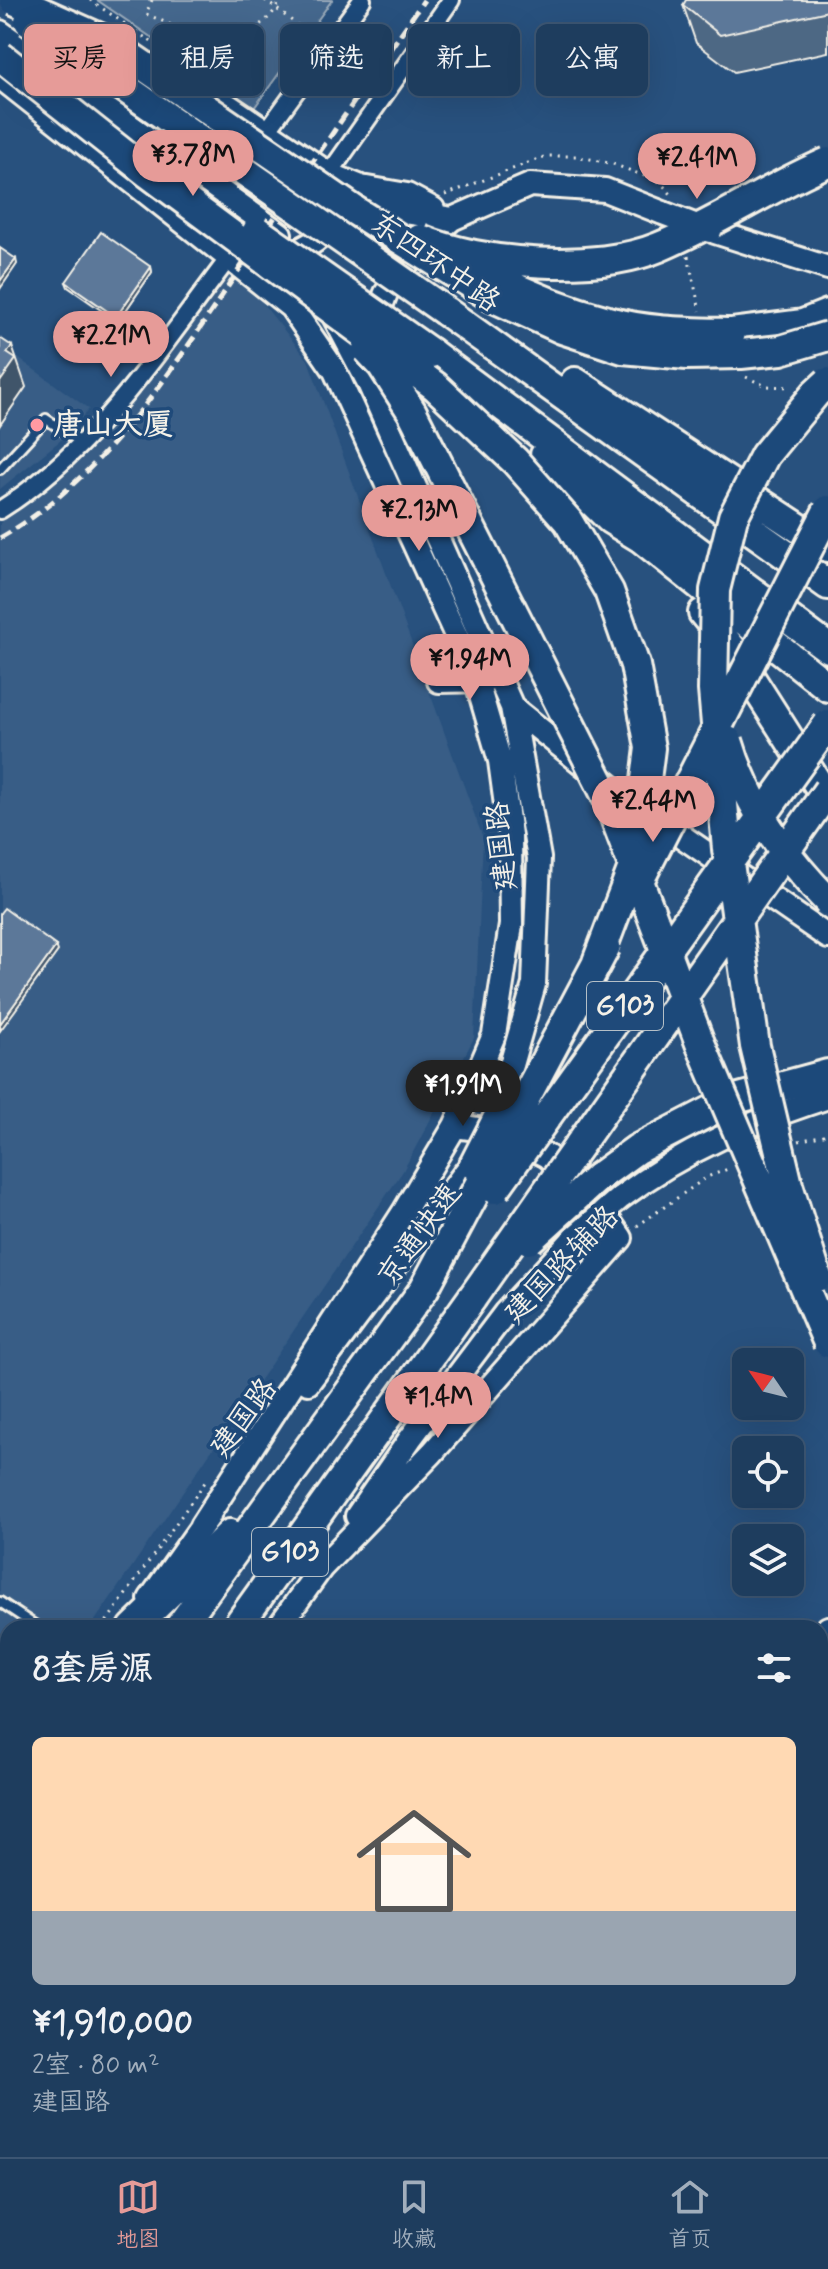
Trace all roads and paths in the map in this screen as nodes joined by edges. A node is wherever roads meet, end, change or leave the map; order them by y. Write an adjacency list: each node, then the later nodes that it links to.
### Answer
1 (14, 0): 26 (highway, bridge)
2 (33, 0): 17 (street, 东四环中路)
3 (90, 0): 14 (path)
4 (152, 0): 10 (path)
5 (265, 0): 10 (path)
6 (280, 0): 10 (path)
7 (362, 0): 12 (street)
8 (451, 0): 25 (street)
9 (0, 1): 32 (highway, 东四环中路, bridge)
10 (276, 9): 11 (path)
11 (296, 24)
12 (344, 24)
13 (0, 32): 23 (street)
14 (152, 43)
15 (0, 54): 33 (highway, bridge); 38 (highway, bridge)
16 (0, 77): 30 (street)
17 (152, 81)
18 (173, 96): 21 (street, 东四环中路)
19 (198, 96): 22 (street, 东四环中路)
20 (292, 96): 22 (street)
21 (185, 104): 23 (street); 26 (street, 东四环中路)
22 (266, 132): 25 (street, 东四环中路)
23 (157, 145): 28 (street)
24 (828, 162): 29 (highway, bridge)
25 (329, 174): 26 (street); 27 (street, 东四环中路)
26 (345, 206): 27 (street, 东四环中路); 28 (street); 29 (highway, bridge); 35 (highway, bridge)
27 (452, 219): 31 (street, 建国路, bridge); 36 (street, 建国路)
28 (299, 250): 36 (street)
29 (445, 250): 34 (highway, bridge)
30 (229, 258): 39 (street); 47 (street)
31 (828, 268)
32 (445, 311): 44 (highway); 45 (highway, 东四环中路)
33 (334, 312): 58 (highway, bridge); 69 (highway, bridge)
34 (828, 314)
35 (828, 336)
36 (368, 381): 48 (street, 建国路)
37 (828, 382): 51 (highway, bridge)
38 (475, 385): 43 (highway); 46 (highway)
39 (82, 443): 40 (lane); 41 (street)
40 (0, 469)
41 (0, 510)
42 (828, 510): 58 (highway, bridge)
43 (641, 538): 50 (highway); 55 (highway)
44 (828, 547)
45 (828, 585)
46 (828, 648)
47 (476, 679): 48 (street); 49 (street); 61 (street)
48 (500, 680): 52 (street, 建国路)
49 (439, 681)
50 (828, 687)
51 (713, 690): 56 (highway, bridge); 68 (highway, bridge)
52 (512, 707): 57 (street); 71 (street, 建国路, bridge)
53 (828, 724): 66 (highway, 京通快速 / G103, bridge)
54 (828, 790): 67 (highway, G103, bridge)
55 (828, 800)
56 (828, 901)
57 (828, 937)
58 (597, 962): 66 (highway, bridge)
59 (828, 1074): 67 (highway, bridge)
60 (828, 1097): 72 (street, bridge)
61 (455, 1126): 65 (street); 71 (street)
62 (828, 1134): 63 (path)
63 (792, 1144)
64 (735, 1166): 65 (path, 建国路辅路)
65 (621, 1238): 72 (street, 建国路辅路)
66 (424, 1289): 70 (highway, 京通快速 / G103)
67 (472, 1298): 78 (highway, G103)
68 (828, 1312)
69 (828, 1343)
70 (282, 1483): 76 (highway); 77 (highway, 京通快速 / G103)
71 (201, 1526): 75 (street, 建国路)
72 (319, 1570): 79 (street)
73 (0, 1602): 74 (lane)
74 (27, 1620)
75 (137, 1620)
76 (140, 1620)
77 (185, 1620)
78 (242, 1620)
79 (284, 1620)

